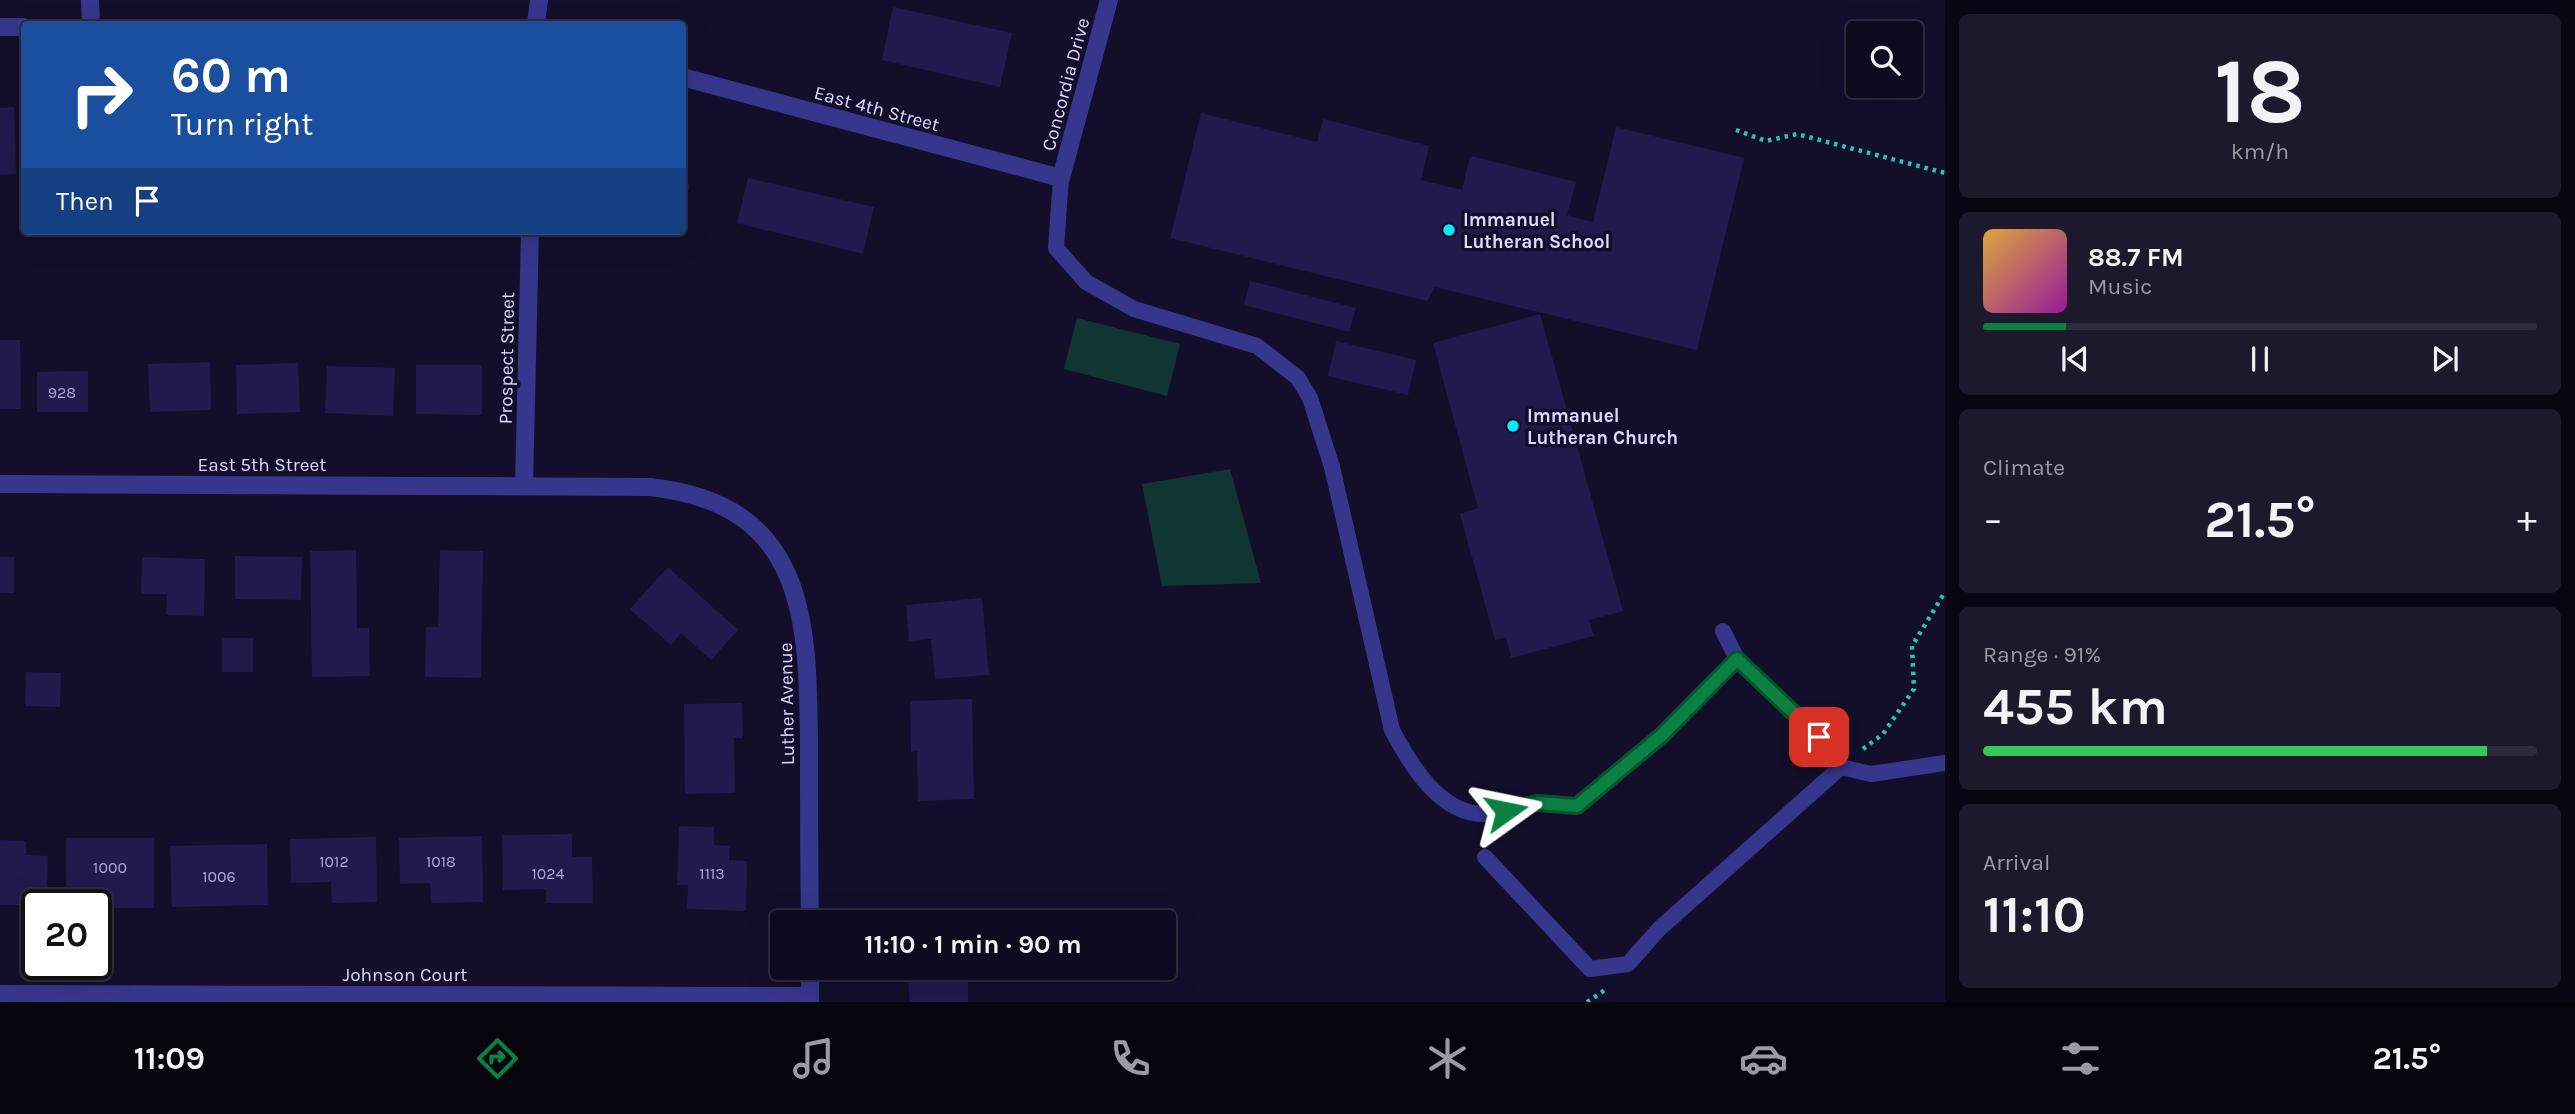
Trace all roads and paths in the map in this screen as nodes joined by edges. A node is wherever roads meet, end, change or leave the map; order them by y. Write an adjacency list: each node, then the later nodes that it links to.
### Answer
1 (90, 0): 4 (street)
2 (539, 0): 5 (street)
3 (1109, 0): 11 (street, Concordia Drive)
4 (90, 21)
5 (536, 21)
6 (0, 27): 7 (street)
7 (21, 27)
8 (686, 78): 11 (street, East 4th Street)
9 (1736, 130): 10 (path)
10 (1945, 173)
11 (1061, 178): 17 (lane)
12 (530, 235): 14 (street, Prospect Street)
13 (0, 484): 14 (street, East 5th Street)
14 (524, 486): 21 (street, Luther Avenue)
15 (1945, 592): 19 (path)
16 (1723, 631): 17 (lane)
17 (1737, 659): 19 (lane)
18 (1945, 762): 19 (lane)
19 (1840, 767): 20 (lane)
20 (1485, 857)
21 (810, 910)
22 (810, 980): 24 (street)
23 (0, 994): 24 (street, Johnson Court)
24 (810, 999)

